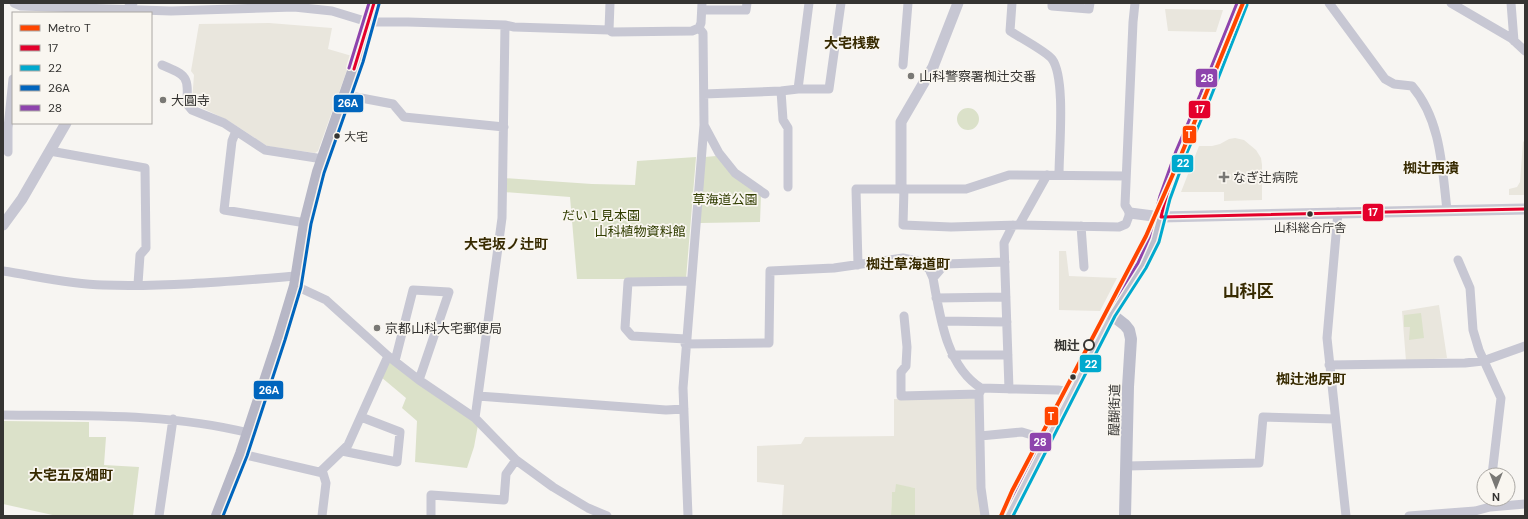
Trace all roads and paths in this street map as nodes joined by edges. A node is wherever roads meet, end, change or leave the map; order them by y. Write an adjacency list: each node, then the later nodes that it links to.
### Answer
1 (374, 3): 19 (main road)
2 (610, 3): 22 (street)
3 (747, 3): 16 (street)
4 (809, 3): 28 (street)
5 (841, 3): 28 (street)
6 (908, 3): 26 (street)
7 (958, 3): 43 (street)
8 (1012, 3): 40 (street)
9 (1052, 3): 10 (street)
10 (1090, 3)
11 (1135, 3): 41 (street)
12 (1242, 3): 49 (main road)
13 (1329, 3): 46 (street)
14 (1451, 3): 23 (street)
15 (1511, 3): 23 (street)
16 (702, 6): 21 (street)
17 (19, 7): 18 (street)
18 (129, 9): 19 (street)
19 (368, 22): 20 (street); 31 (main road)
20 (505, 25): 22 (street); 34 (street)
21 (699, 28): 22 (street); 30 (street)
22 (609, 30)
23 (1514, 41): 24 (street)
24 (1525, 51)
25 (162, 65): 35 (street)
26 (903, 65)
27 (12, 89): 37 (street)
28 (798, 89): 29 (street)
29 (781, 91): 30 (street); 42 (street)
30 (704, 94): 33 (street)
31 (345, 95): 34 (street); 38 (main road)
32 (65, 124): 36 (street)
33 (704, 124): 44 (street); 61 (street)
34 (504, 127): 80 (street)
35 (236, 132): 38 (street); 50 (street)
36 (50, 151): 51 (street); 62 (street)
37 (8, 152)
38 (323, 158): 50 (main road)
39 (1047, 175): 40 (street); 43 (street); 52 (street)
40 (1059, 175): 41 (street)
41 (1126, 176): 48 (street)
42 (788, 187)
43 (902, 188): 52 (street); 56 (street)
44 (765, 194)
45 (1525, 209): 46 (street)
46 (1447, 210): 47 (street)
47 (1338, 212): 49 (street); 75 (street)
48 (1130, 213): 49 (street); 53 (street)
49 (1161, 216): 65 (main road)
50 (306, 223): 60 (main road)
51 (3, 225)
52 (1016, 225): 53 (street); 55 (street)
53 (1081, 226): 57 (street)
54 (1458, 260): 74 (street)
55 (1004, 262): 59 (street); 63 (street)
56 (858, 264): 59 (street); 69 (street)
57 (1084, 267)
58 (3, 271): 62 (street)
59 (933, 278): 64 (street)
60 (297, 281): 62 (street); 73 (street); 87 (main road)
61 (691, 281): 69 (street); 69 (street)
62 (138, 284)
63 (1006, 297): 64 (street); 68 (street)
64 (936, 298): 67 (street)
65 (1111, 314): 79 (street); 93 (main road, 醍醐街道)
66 (904, 316): 78 (street)
67 (942, 321): 68 (street); 71 (street)
68 (1007, 322): 72 (street)
69 (685, 341): 81 (street)
70 (1525, 346): 74 (street)
71 (952, 355): 72 (street); 78 (street)
72 (1008, 355): 77 (street)
73 (392, 358): 76 (street); 76 (street); 83 (street)
74 (1483, 361): 75 (street); 94 (street)
75 (1329, 365): 86 (street)
76 (420, 380): 84 (street)
77 (1009, 389): 78 (street); 79 (street)
78 (980, 391): 88 (street)
79 (1070, 392): 89 (street)
80 (478, 396): 81 (street); 84 (street)
81 (684, 409): 103 (street)
82 (3, 415): 85 (street)
83 (361, 417): 90 (street); 90 (street)
84 (475, 418): 92 (street)
85 (173, 419): 87 (street); 98 (street)
86 (1335, 419): 93 (street); 107 (street)
87 (249, 433): 91 (main road)
88 (980, 436): 89 (street); 104 (street)
89 (1044, 442): 105 (street)
90 (342, 451): 95 (street)
91 (242, 454): 95 (street); 99 (main road)
92 (516, 460): 97 (street); 101 (street)
93 (1127, 466): 106 (main road, 醍醐街道)
94 (1493, 467)
95 (320, 472): 100 (street)
96 (1483, 507): 108 (street)
97 (588, 512): 102 (street)
98 (159, 516)
99 (218, 516)
100 (322, 516)
101 (431, 516)
102 (607, 516)
103 (688, 516)
104 (985, 516)
105 (1007, 516)
106 (1125, 516)
107 (1346, 516)
108 (1409, 516)

